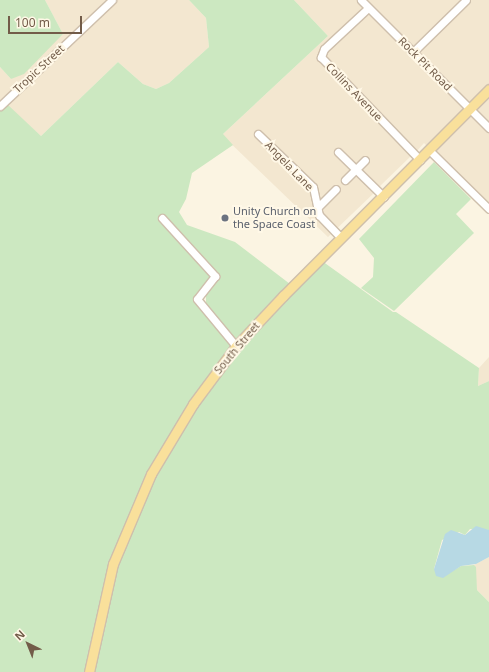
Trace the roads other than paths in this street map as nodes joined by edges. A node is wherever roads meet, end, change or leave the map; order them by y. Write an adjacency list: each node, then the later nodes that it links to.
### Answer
1 (112, 0): 7 (street, Tropic Street)
2 (361, 0): 4 (street, Rock Pit Road)
3 (466, 0): 5 (street)
4 (368, 8): 5 (street, Rock Pit Road); 14 (street, Collins Avenue)
5 (413, 52): 8 (street, Rock Pit Road)
6 (489, 89): 8 (main road, South Street)
7 (0, 106)
8 (470, 108): 9 (street, Rock Pit Road); 11 (main road, South Street)
9 (489, 128)
10 (258, 134): 19 (street, Angela Lane)
11 (430, 150): 14 (main road, South Street); 20 (street)
12 (338, 152): 15 (street)
13 (365, 160): 15 (street)
14 (420, 160): 18 (main road, South Street)
15 (355, 170): 16 (street); 18 (street)
16 (345, 180)
17 (336, 189): 19 (street)
18 (384, 196): 22 (main road, South Street)
19 (318, 207): 22 (street, Angela Lane)
20 (489, 208)
21 (162, 218): 23 (street)
22 (341, 238): 23 (main road, South Street)
23 (236, 346): 24 (main road, South Street)
24 (90, 672)

